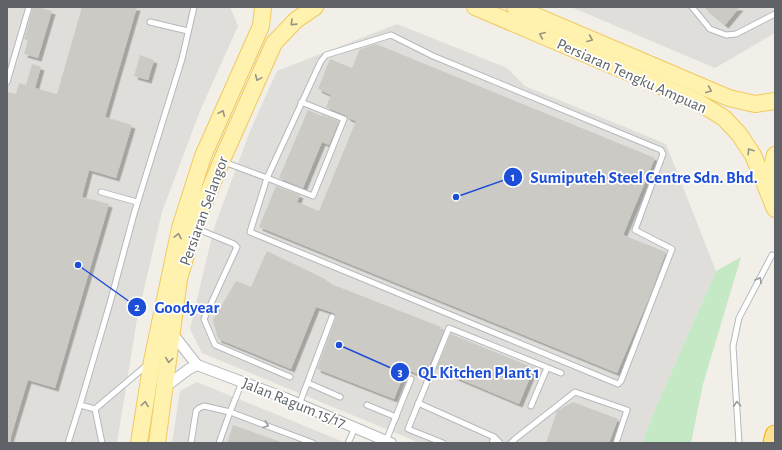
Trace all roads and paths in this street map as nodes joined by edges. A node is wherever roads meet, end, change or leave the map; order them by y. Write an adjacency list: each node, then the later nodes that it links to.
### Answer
1 (29, 7): 11 (lane)
2 (194, 7): 10 (lane)
3 (263, 7): 24 (main road, Persiaran Selangor, one-way to 3)
4 (315, 7): 15 (main road, Persiaran Selangor, one-way to 15)
5 (475, 7): 19 (main road, Persiaran Tengku Ampuan, one-way to 5)
6 (515, 7): 12 (main road, Persiaran Tengku Ampuan, one-way to 12)
7 (692, 7): 8 (lane)
8 (775, 14)
9 (150, 22): 10 (lane)
10 (188, 31): 18 (lane)
11 (7, 82)
12 (775, 101)
13 (301, 102): 16 (lane); 16 (lane); 16 (lane)
14 (775, 155): 19 (main road)
15 (222, 160): 16 (lane); 20 (main road, Persiaran Selangor)
16 (267, 178)
17 (101, 192): 18 (lane)
18 (137, 202): 35 (lane)
19 (773, 204)
20 (194, 227): 23 (main road, Persiaran Selangor); 28 (lane)
21 (772, 255): 59 (lane, one-way to 21)
22 (332, 317): 31 (lane)
23 (172, 333): 25 (street); 32 (main road, Persiaran Selangor, one-way to 32)
24 (152, 361): 39 (lane); 48 (main road, Persiaran Selangor, one-way to 24)
25 (197, 365): 30 (street, Jalan Ragum 15/17); 32 (street)
26 (547, 368): 27 (lane); 34 (lane); 38 (lane)
27 (561, 373)
28 (290, 377)
29 (411, 379): 41 (lane)
30 (242, 382): 36 (street, Jalan Ragum 15/17); 40 (lane)
31 (308, 382): 33 (lane); 36 (lane)
32 (165, 387): 49 (main road, Persiaran Selangor)
33 (340, 396)
34 (418, 403): 44 (lane); 54 (lane)
35 (80, 405): 39 (lane); 46 (lane)
36 (299, 405): 42 (street, Jalan Ragum 15/17)
37 (367, 405): 41 (lane)
38 (531, 406)
39 (95, 409): 47 (lane)
40 (230, 412): 50 (lane); 51 (lane); 52 (lane, one-way to 52)
41 (396, 417): 45 (lane)
42 (355, 428): 45 (street, Jalan Ragum 15/17); 53 (lane)
43 (775, 435): 60 (highway)
44 (494, 437): 55 (lane); 56 (lane)
45 (388, 442)
46 (68, 443)
47 (102, 443)
48 (140, 443)
49 (157, 443)
50 (191, 443)
51 (219, 443)
52 (313, 443)
53 (348, 443)
54 (443, 443)
55 (492, 443)
56 (500, 443)
57 (511, 443): 58 (lane)
58 (616, 443)
59 (739, 443)
60 (773, 443)

